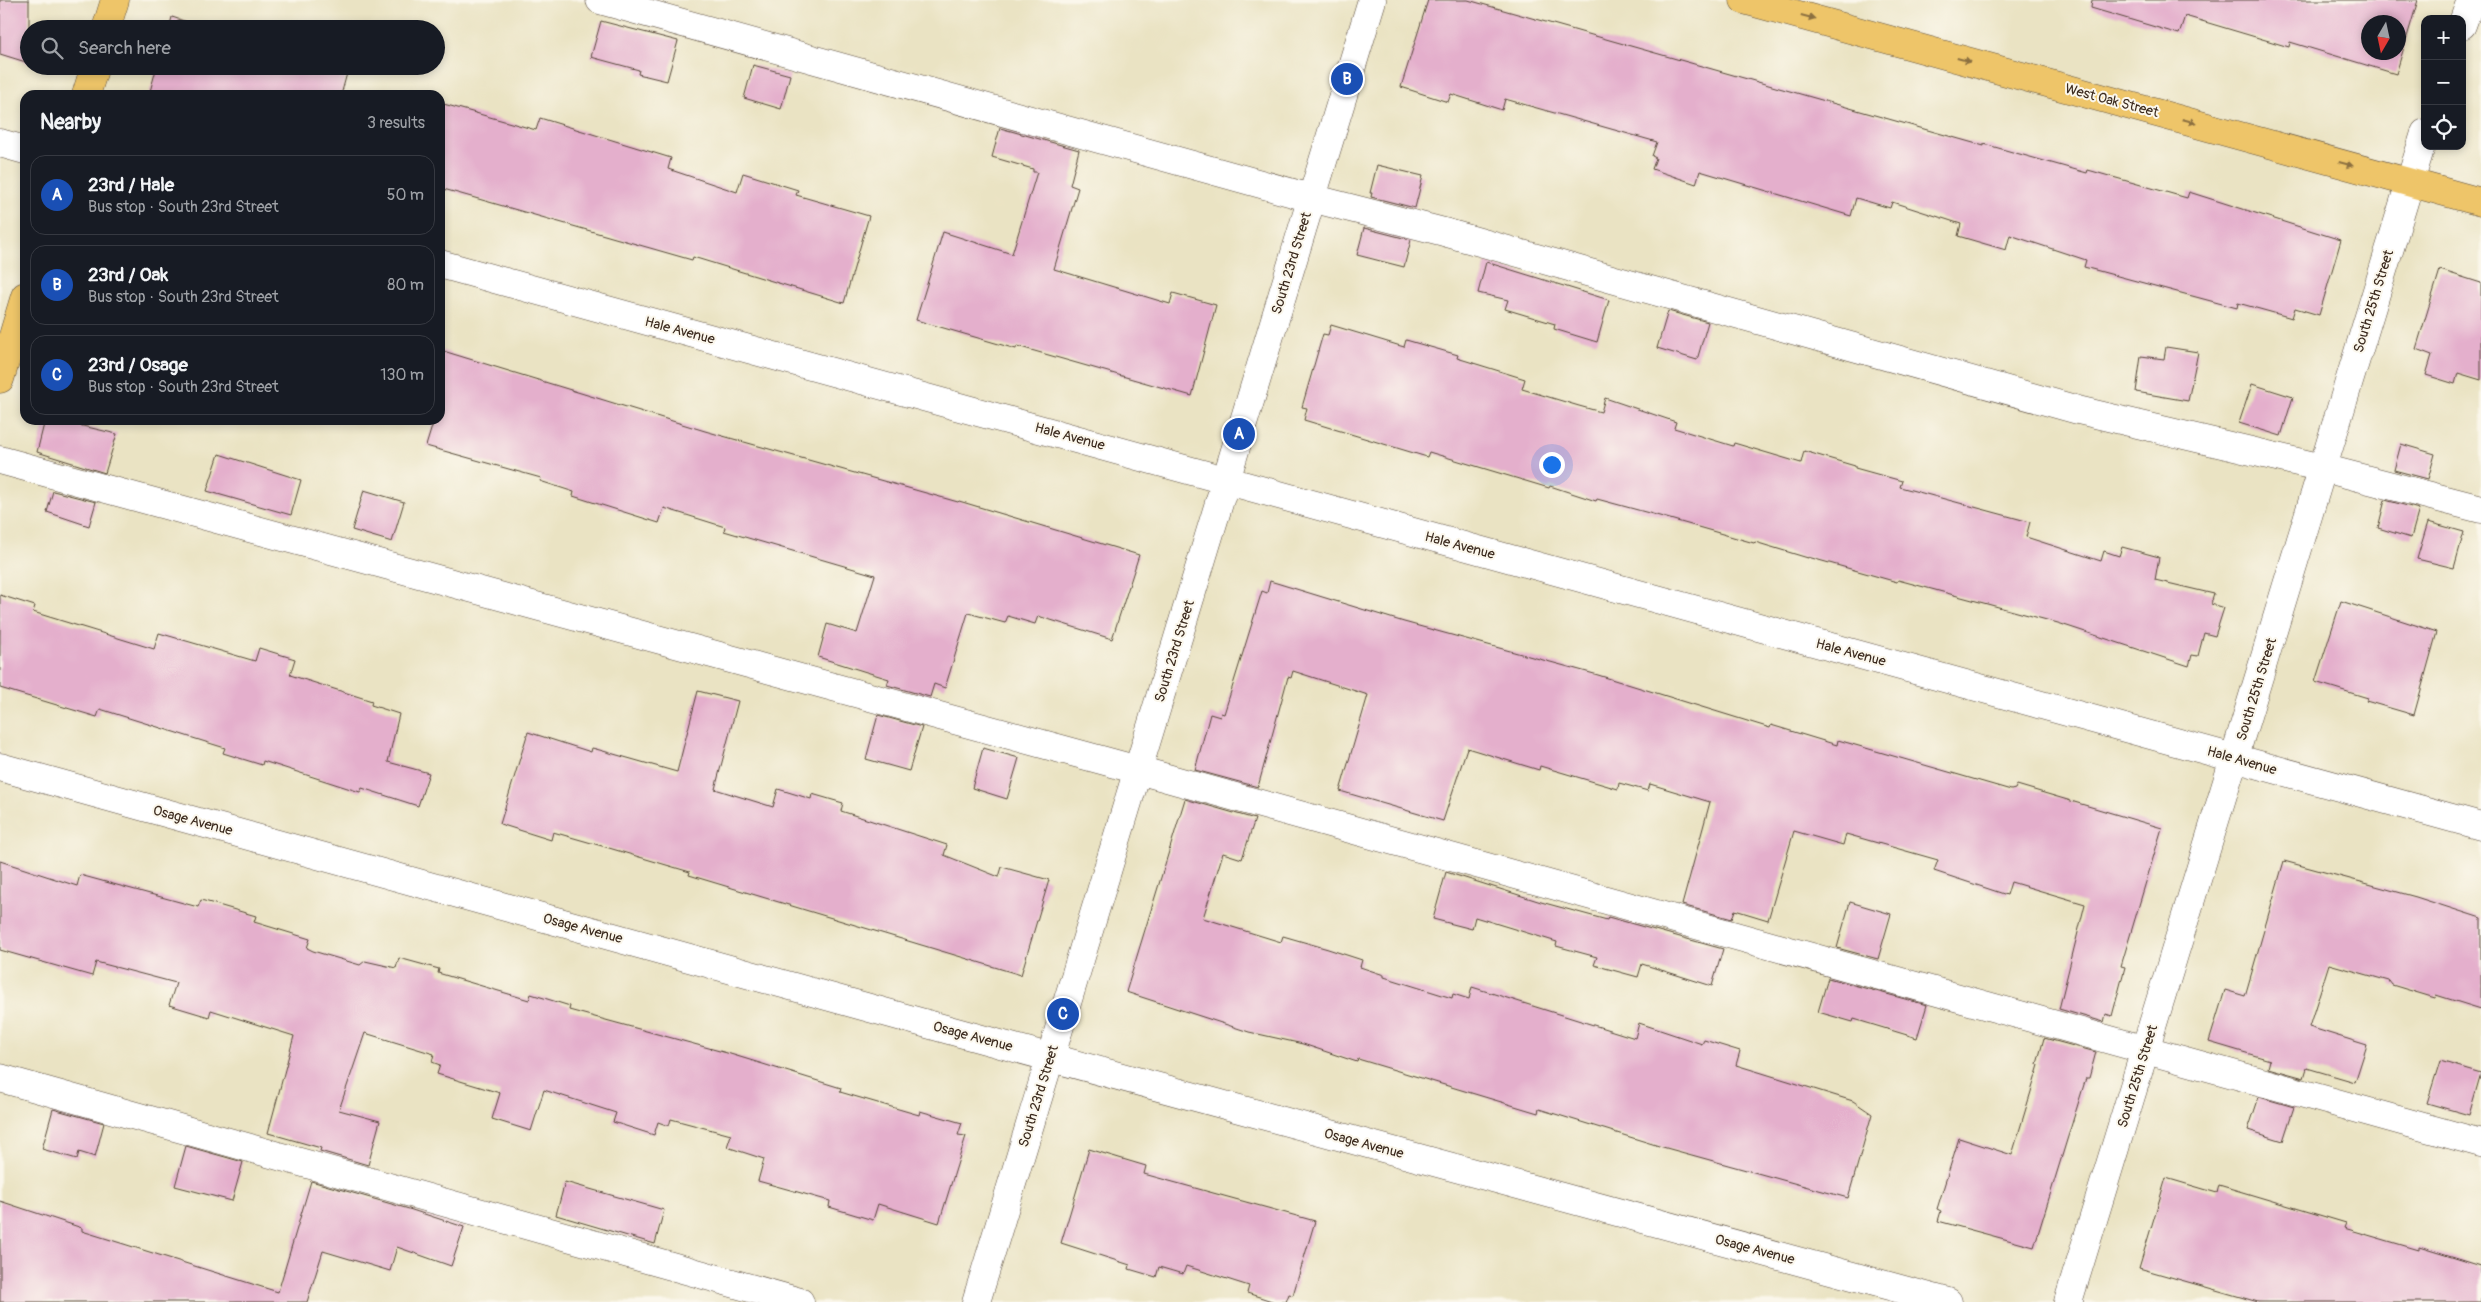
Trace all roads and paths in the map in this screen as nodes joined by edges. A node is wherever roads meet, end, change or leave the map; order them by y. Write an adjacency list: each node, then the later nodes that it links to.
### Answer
1 (115, 0): 7 (main road)
2 (600, 0): 14 (street)
3 (1372, 0): 14 (street, South 23rd Street)
4 (1744, 0): 13 (main road, West Oak Street, one-way to 13)
5 (2471, 0): 6 (street)
6 (2466, 15)
7 (109, 20)
8 (92, 75): 9 (main road)
9 (88, 90)
10 (0, 143): 12 (street)
11 (2421, 145): 13 (street, South 25th Street)
12 (20, 149)
13 (2410, 181): 15 (main road, West Oak Street); 20 (street, South 25th Street)
14 (1311, 198): 20 (street); 21 (street, South 23rd Street)
15 (2481, 202)
16 (445, 265): 21 (street, Hale Avenue)
17 (20, 313): 18 (main road)
18 (0, 379)
19 (0, 460): 25 (street)
20 (2323, 468): 22 (street); 23 (street, South 25th Street)
21 (1225, 481): 23 (street, Hale Avenue); 25 (street, South 23rd Street)
22 (2481, 509)
23 (2235, 758): 26 (street, Hale Avenue); 27 (street, South 25th Street)
24 (0, 767): 28 (street, Osage Avenue)
25 (1138, 770): 27 (street); 28 (street, South 23rd Street)
26 (2481, 826)
27 (2145, 1049): 30 (street); 34 (street, South 25th Street)
28 (1049, 1057): 32 (street, South 23rd Street); 33 (street, Osage Avenue)
29 (0, 1078): 31 (street)
30 (2481, 1143)
31 (800, 1302)
32 (976, 1302)
33 (1948, 1302)
34 (2068, 1302)

